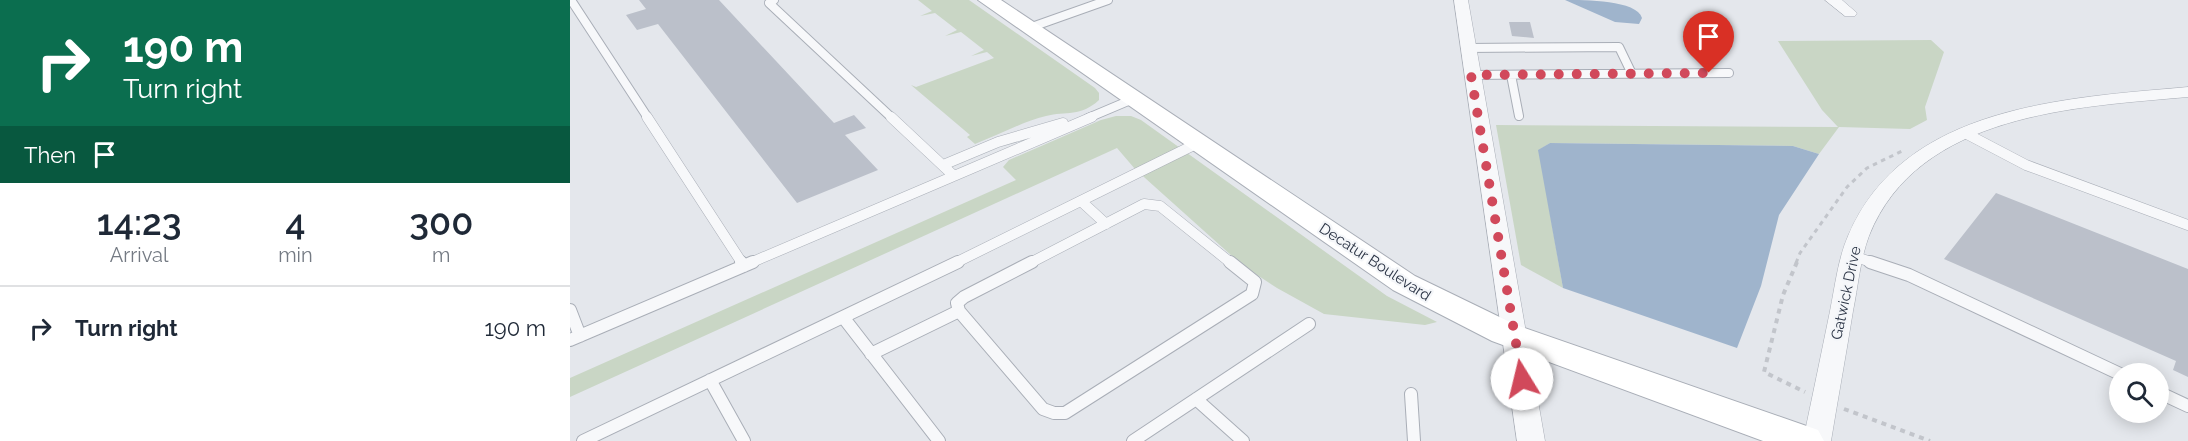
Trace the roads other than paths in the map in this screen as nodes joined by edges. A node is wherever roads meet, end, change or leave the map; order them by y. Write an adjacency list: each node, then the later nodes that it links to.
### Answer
1 (571, 0): 27 (lane)
2 (774, 0): 21 (lane)
3 (988, 0): 9 (street, Decatur Boulevard)
4 (1108, 0): 7 (lane)
5 (1461, 0): 10 (street)
6 (1832, 0): 8 (street)
7 (1095, 2): 9 (lane)
8 (1850, 13)
9 (1029, 28): 16 (street, Decatur Boulevard)
10 (1467, 48): 12 (lane); 13 (street)
11 (1729, 73): 12 (lane)
12 (1632, 74): 14 (lane)
13 (1471, 75): 14 (lane); 32 (street)
14 (1511, 75): 18 (lane)
15 (2188, 92): 19 (street, Gatwick Drive)
16 (1133, 99): 17 (lane); 20 (street, Decatur Boulevard)
17 (1095, 115): 21 (lane); 22 (lane)
18 (1519, 116)
19 (1965, 133): 25 (lane); 26 (street, Gatwick Drive)
20 (1198, 143): 23 (lane); 32 (street, Decatur Boulevard)
21 (943, 165): 22 (lane)
22 (954, 176): 27 (lane)
23 (1081, 201): 24 (lane); 30 (lane)
24 (1106, 224): 29 (lane); 29 (lane)
25 (2188, 225)
26 (1853, 256): 35 (lane); 49 (street, Gatwick Drive)
27 (744, 266): 33 (lane)
28 (570, 310): 33 (lane)
29 (959, 311): 34 (lane)
30 (843, 317): 34 (lane); 36 (lane)
31 (1309, 324): 39 (lane)
32 (1515, 337): 47 (street); 48 (street, Decatur Boulevard)
33 (575, 338)
34 (871, 354): 43 (lane)
35 (2109, 369)
36 (711, 380): 41 (lane); 42 (lane)
37 (1411, 394): 46 (lane)
38 (2169, 397): 40 (lane)
39 (1196, 399): 44 (lane); 45 (lane)
40 (2188, 406)
41 (583, 441)
42 (744, 441)
43 (939, 441)
44 (1132, 441)
45 (1243, 441)
46 (1414, 441)
47 (1531, 441)
48 (1805, 441)
49 (1817, 441)

